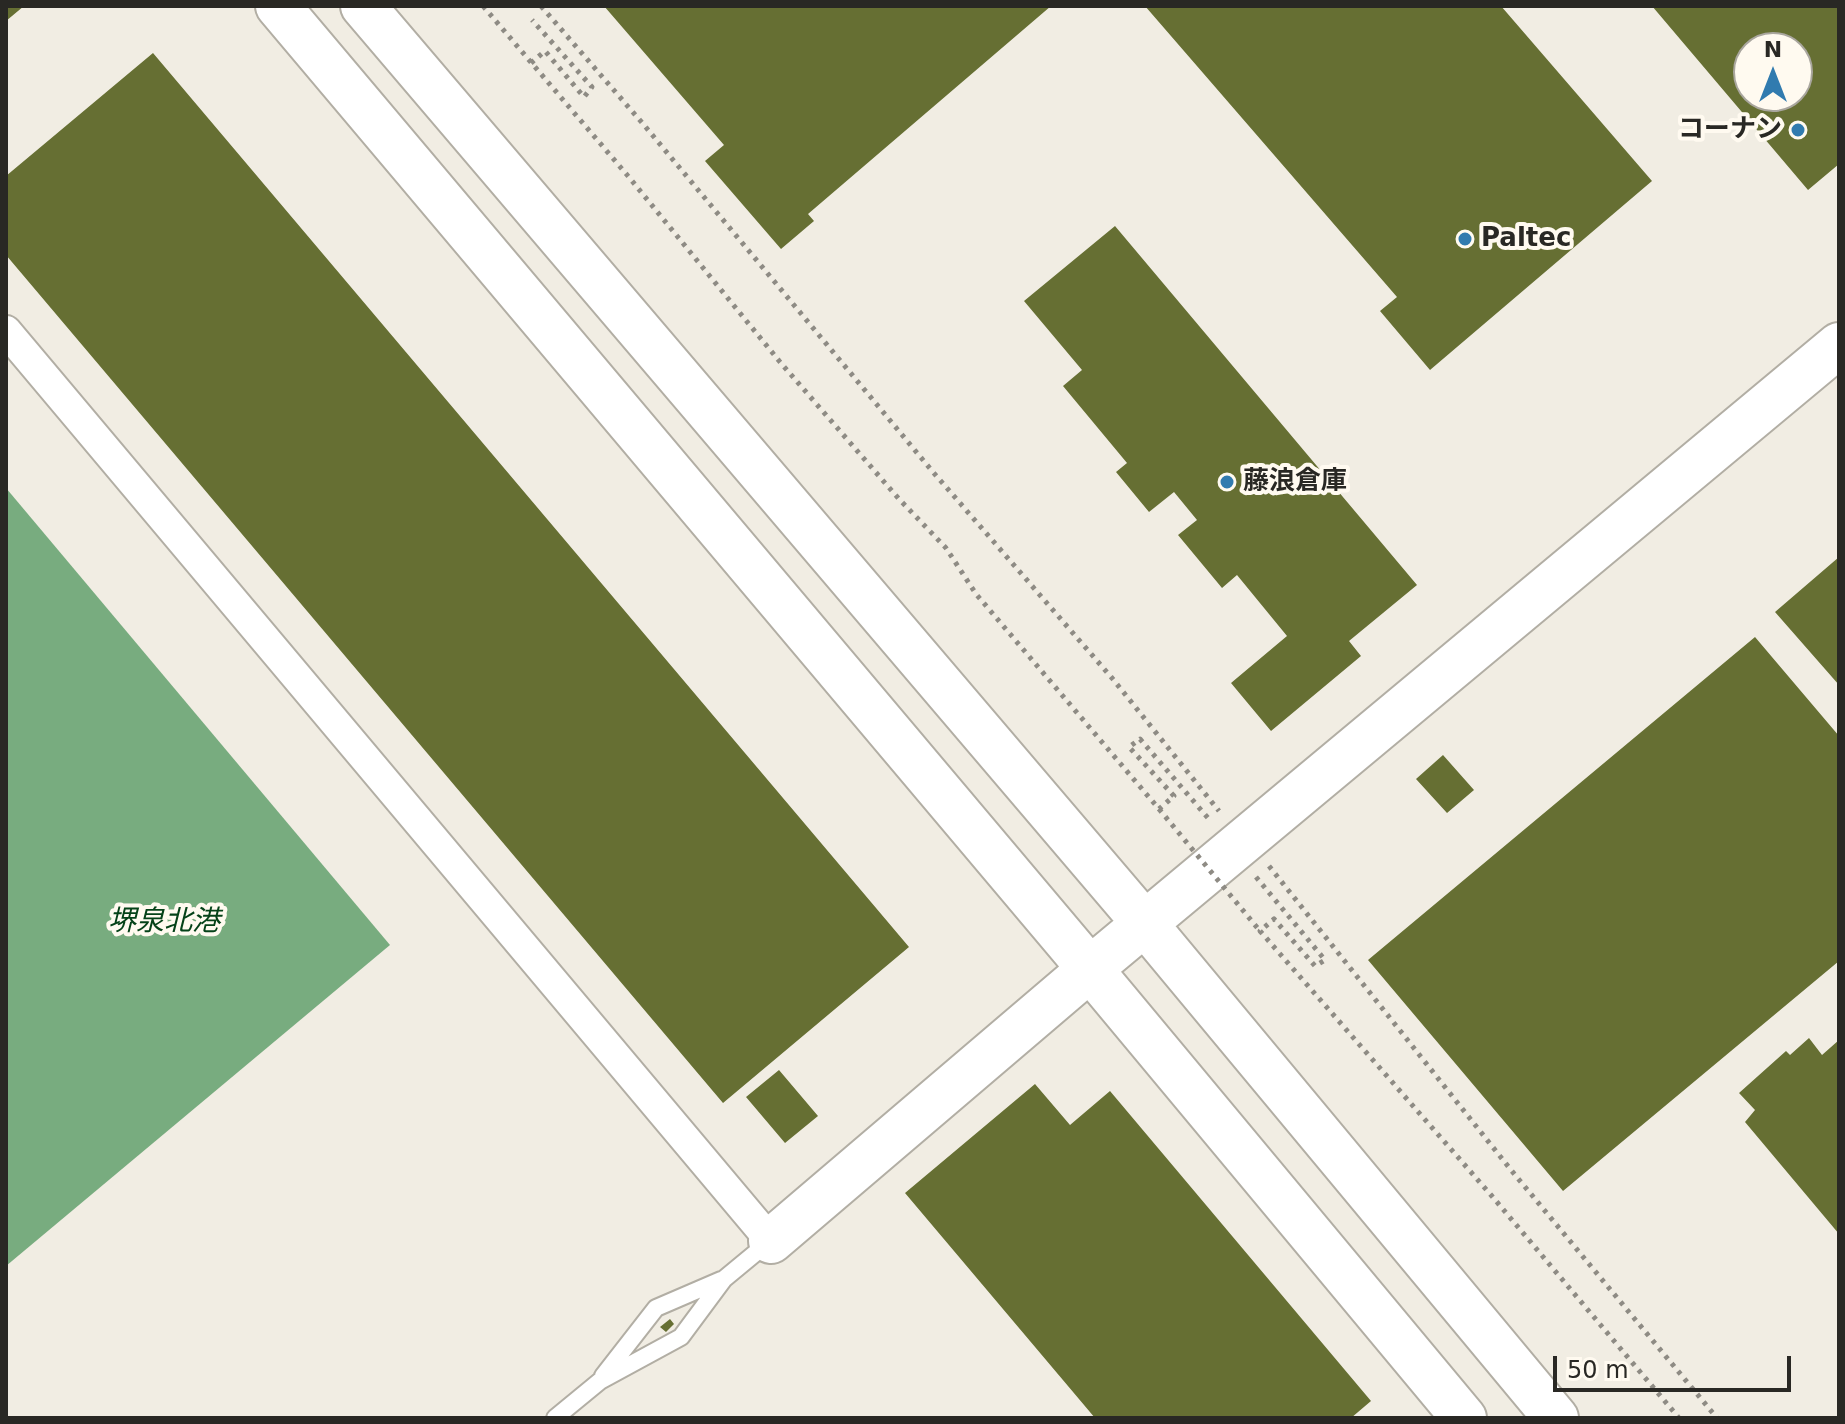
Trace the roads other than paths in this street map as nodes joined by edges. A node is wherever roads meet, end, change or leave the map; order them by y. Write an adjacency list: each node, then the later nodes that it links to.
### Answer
1 (278, 6): 6 (street)
2 (363, 6): 5 (street)
3 (6, 331): 7 (street)
4 (1839, 345): 5 (street)
5 (1146, 925): 6 (street); 12 (street)
6 (1090, 969): 7 (street); 11 (street)
7 (771, 1241): 8 (lane)
8 (724, 1279): 9 (lane); 9 (lane)
9 (600, 1381): 10 (lane)
10 (555, 1418)
11 (1464, 1418)
12 (1556, 1418)

